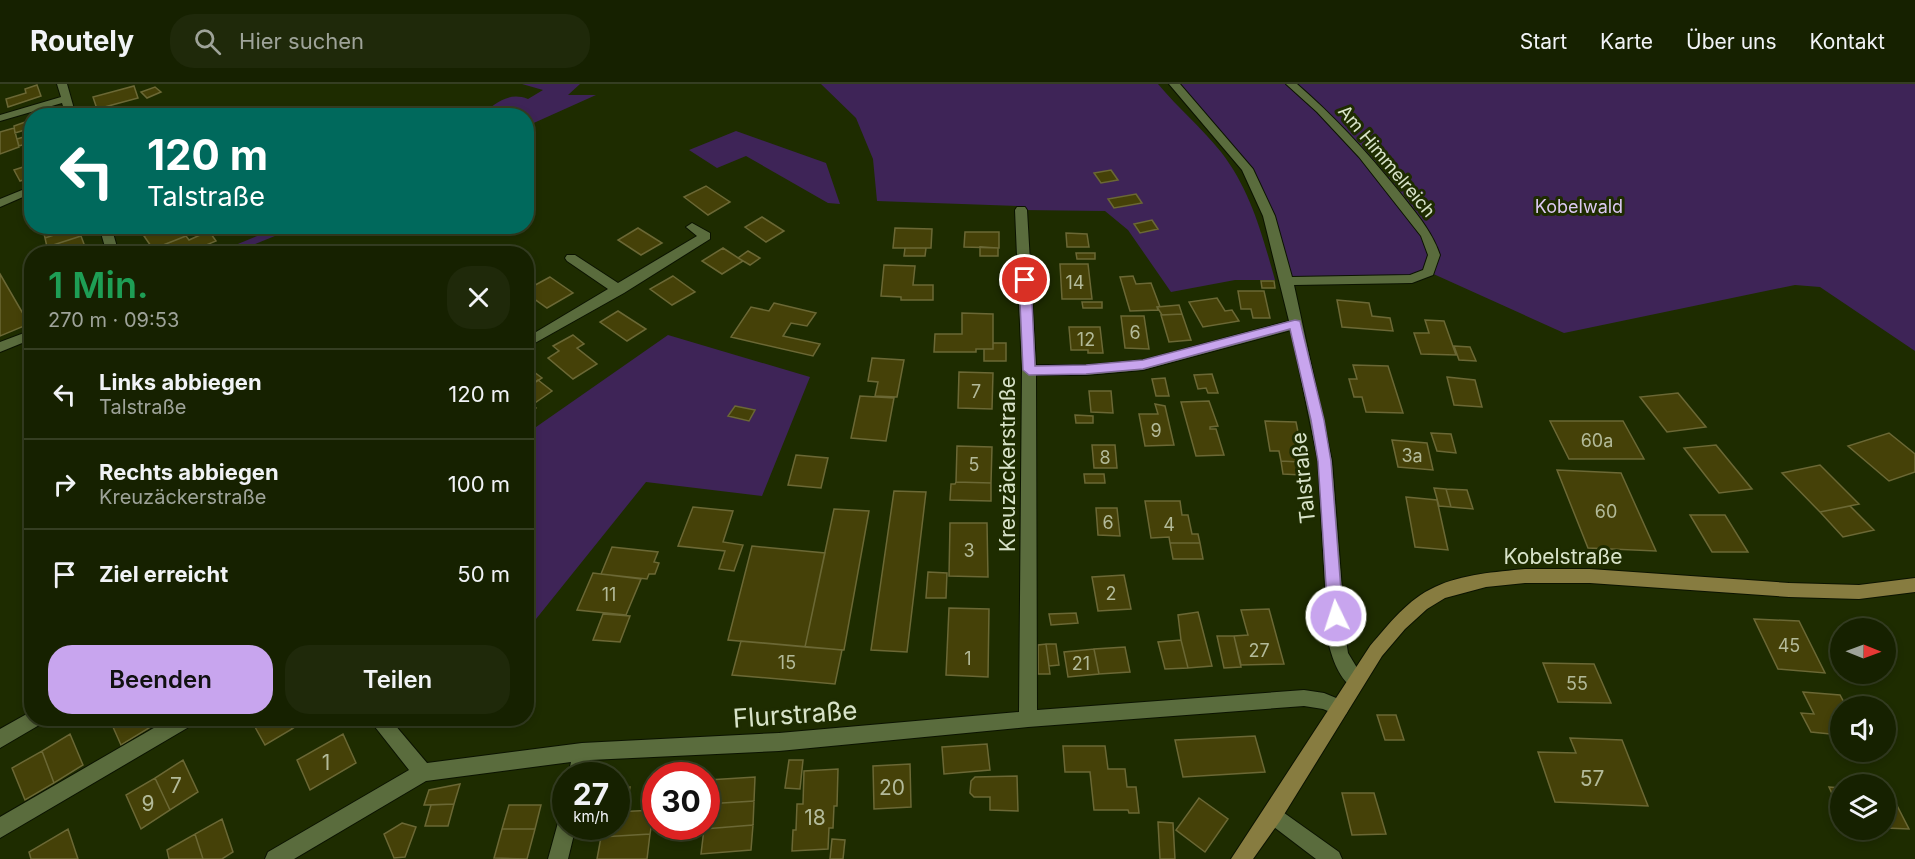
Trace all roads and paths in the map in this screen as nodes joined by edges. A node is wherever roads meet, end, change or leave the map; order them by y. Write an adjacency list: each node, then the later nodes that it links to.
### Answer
1 (62, 84): 4 (street)
2 (1174, 84): 14 (street, Talstraße)
3 (1291, 84): 14 (street, Am Himmelreich)
4 (66, 99): 5 (street); 6 (street)
5 (35, 108)
6 (69, 108)
7 (24, 111): 8 (street)
8 (0, 118)
9 (24, 192): 10 (street)
10 (0, 203)
11 (1021, 210): 20 (street, Kreuzäckerstraße)
12 (692, 228): 15 (street)
13 (571, 258): 15 (street)
14 (1286, 281): 16 (street, Talstraße)
15 (619, 290): 18 (street)
16 (1295, 324): 20 (street); 22 (street, Talstraße)
17 (24, 337): 19 (street)
18 (534, 339)
19 (0, 346)
20 (1029, 370): 24 (street, Kreuzäckerstraße)
21 (1915, 585): 22 (street, Kobelstraße)
22 (1356, 681): 23 (street, Kobelstraße)
23 (1340, 708): 24 (street, Flurstraße); 32 (street, Kobelstraße)
24 (1028, 719): 29 (street, Flurstraße)
25 (24, 725): 28 (street)
26 (174, 726): 33 (street)
27 (384, 726): 31 (street)
28 (0, 739)
29 (582, 752): 30 (street); 31 (street, Flurstraße)
30 (580, 762)
31 (423, 772): 35 (street, Flurstraße)
32 (1273, 814): 37 (street, Kobelstraße); 38 (street)
33 (0, 828)
34 (563, 840): 36 (street)
35 (275, 859)
36 (558, 859)
37 (1241, 859)
38 (1332, 859)

